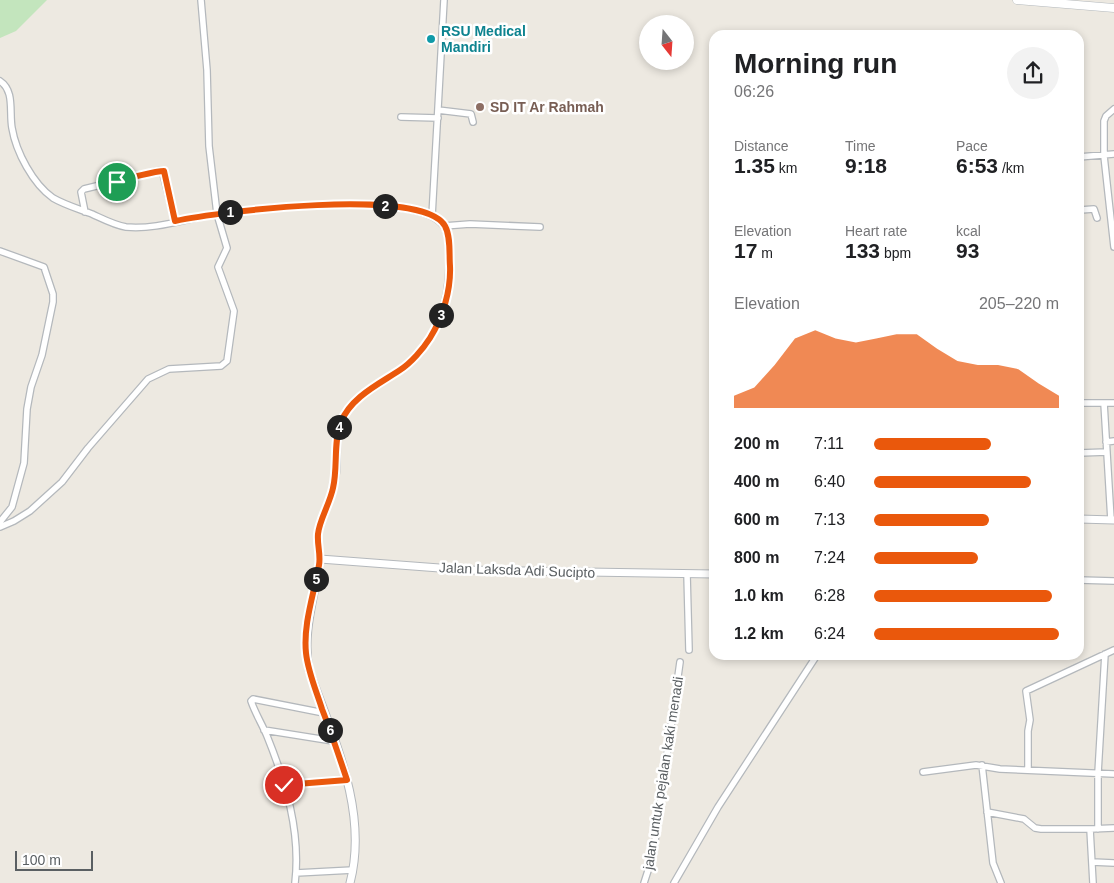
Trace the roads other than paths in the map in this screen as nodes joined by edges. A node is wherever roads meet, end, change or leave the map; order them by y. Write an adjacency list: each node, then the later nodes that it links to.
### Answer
1 (201, 0): 17 (street)
2 (444, 0): 8 (street)
3 (1017, 0): 4 (main road)
4 (1021, 0): 5 (main road)
5 (1114, 8)
6 (0, 81): 16 (street)
7 (1114, 109): 13 (street)
8 (438, 110): 10 (street); 11 (street)
9 (401, 117): 10 (street)
10 (438, 118): 18 (street)
11 (473, 122)
12 (1114, 154): 13 (street)
13 (1104, 156): 14 (street); 23 (street)
14 (1084, 157)
15 (1084, 209): 19 (street)
16 (85, 212): 20 (street); 20 (street)
17 (218, 214): 18 (street); 20 (street); 35 (street)
18 (432, 216): 21 (street)
19 (1097, 218)
20 (175, 221)
21 (444, 226): 22 (street); 36 (street)
22 (540, 227)
23 (1114, 247)
24 (0, 251): 34 (street)
25 (1104, 402): 26 (street); 27 (street); 29 (street)
26 (1084, 403)
27 (1114, 403)
28 (1114, 441): 29 (street)
29 (1106, 442): 30 (street)
30 (1107, 452): 31 (street); 33 (street)
31 (1084, 453)
32 (1084, 519): 33 (street)
33 (1113, 520)
34 (0, 522)
35 (0, 527)
36 (320, 559): 37 (street, Jalan Laksda Adi Sucipto); 46 (street)
37 (687, 574): 38 (street, Jalan Laksda Adi Sucipto); 41 (street)
38 (709, 574)
39 (1084, 580): 40 (street)
40 (1114, 581)
41 (689, 650)
42 (1114, 650): 43 (street)
43 (1105, 654): 50 (street); 52 (street)
44 (814, 660): 67 (street)
45 (680, 662): 66 (street, jalan untuk pejalan kaki menadi)
46 (324, 713): 47 (street); 48 (street)
47 (264, 730): 48 (street); 55 (street)
48 (334, 741): 54 (street)
49 (982, 765): 50 (street); 51 (street); 56 (street)
50 (1028, 769): 52 (street)
51 (923, 772)
52 (1098, 773): 53 (street); 59 (street)
53 (1114, 774)
54 (347, 780): 55 (street); 62 (street)
55 (284, 785): 63 (street)
56 (987, 812): 58 (street); 68 (street)
57 (1114, 828): 59 (street)
58 (1090, 829): 59 (street); 60 (street)
59 (1098, 829)
60 (1092, 862): 61 (street); 69 (street)
61 (1114, 863)
62 (353, 870): 63 (street); 65 (street)
63 (296, 873): 64 (street)
64 (295, 883)
65 (350, 883)
66 (644, 883)
67 (674, 883)
68 (1001, 883)
69 (1093, 883)

